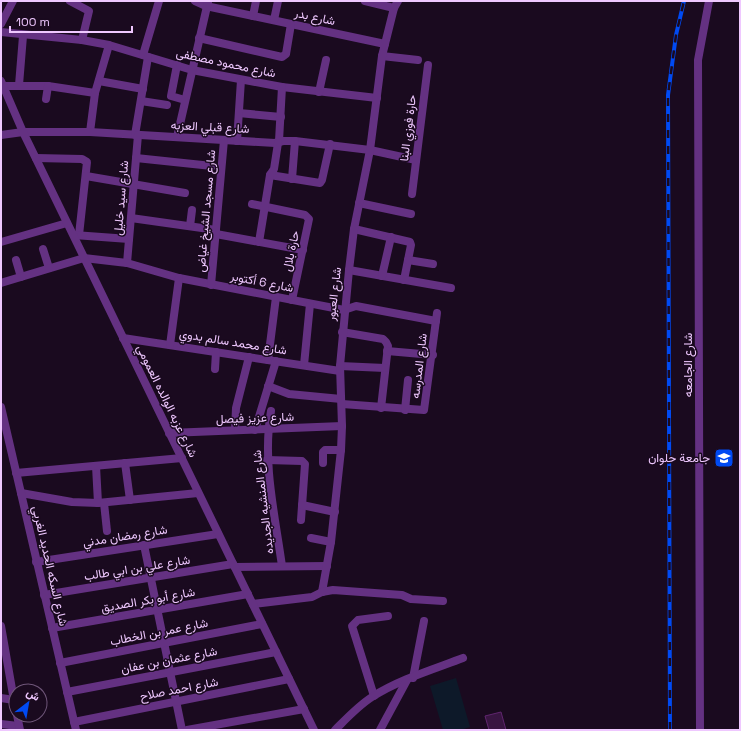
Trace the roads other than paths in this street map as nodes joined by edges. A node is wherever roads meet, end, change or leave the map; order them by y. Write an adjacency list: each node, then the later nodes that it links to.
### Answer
1 (13, 1): 13 (street)
2 (70, 1): 18 (street)
3 (159, 1): 21 (street, شارع سيد خليل)
4 (195, 1): 9 (street, شارع بدر)
5 (256, 1): 11 (street)
6 (278, 1): 12 (street)
7 (365, 1): 10 (street)
8 (709, 1): 182 (street, شارع الجامعه)
9 (207, 3): 11 (street, شارع بدر); 17 (street)
10 (396, 4): 19 (street, شارع العبور)
11 (253, 16): 12 (street, شارع بدر)
12 (274, 20): 14 (street, شارع بدر)
13 (1, 24)
14 (291, 24): 17 (street); 19 (street, شارع بدر)
15 (1, 32): 16 (street, شارع محمود مصطفى)
16 (23, 36): 18 (street, شارع محمود مصطفى); 30 (street)
17 (199, 38): 27 (street)
18 (82, 40): 20 (street, شارع محمود مصطفى)
19 (385, 44): 22 (street, شارع العبور)
20 (109, 45): 21 (street, شارع محمود مصطفى); 29 (street)
21 (146, 56): 25 (street, شارع محمود مصطفى); 34 (street, شارع سيد خليل)
22 (382, 56): 24 (street); 37 (street, شارع العبور)
23 (326, 60): 35 (street)
24 (418, 60)
25 (177, 65): 27 (street, شارع محمود مصطفى); 39 (street)
26 (428, 65): 57 (street, حارة فوزي البنا)
27 (192, 70): 28 (street, شارع محمود مصطفى); 39 (street)
28 (241, 80): 33 (street, شارع محمود مصطفى); 42 (street)
29 (99, 81): 34 (street); 36 (street)
30 (19, 85): 31 (street); 32 (street)
31 (48, 86): 36 (street); 38 (street)
32 (3, 87): 44 (street, شارع عزبه الوالده العمومي)
33 (282, 87): 35 (street, شارع محمود مصطفى); 43 (street)
34 (143, 90): 40 (street, شارع سيد خليل)
35 (319, 92): 37 (street, شارع محمود مصطفى)
36 (95, 93): 45 (street)
37 (377, 98): 54 (street, شارع العبور)
38 (46, 100)
39 (185, 100): 48 (street)
40 (141, 101): 41 (street); 47 (street, شارع سيد خليل)
41 (167, 104)
42 (239, 113): 43 (street); 50 (street)
43 (281, 117): 52 (street)
44 (23, 132): 45 (street, شارع قبلي العزبه); 46 (street, شارع قبلي العزبه); 55 (street, شارع عزبه الوالده العمومي)
45 (90, 132): 47 (street, شارع قبلي العزبه)
46 (1, 135)
47 (137, 135): 48 (street, شارع قبلي العزبه); 56 (street, شارع سيد خليل)
48 (177, 138): 49 (street, شارع قبلي العزبه)
49 (224, 140): 50 (street, شارع قبلي العزبه); 74 (street, شارع مسجد الشيخ غياض)
50 (237, 141): 52 (street, شارع قبلي العزبه)
51 (295, 141): 52 (street, شارع قبلي العزبه); 53 (street, شارع قبلي العزبه); 61 (street)
52 (278, 142): 59 (street)
53 (330, 144): 54 (street, شارع قبلي العزبه); 61 (street)
54 (370, 150): 57 (street, شارع قبلي العزبه); 65 (street, شارع العبور)
55 (36, 158): 60 (street); 71 (street, شارع عزبه الوالده العمومي)
56 (136, 158): 58 (street); 62 (street, شارع سيد خليل)
57 (416, 160): 64 (street, حارة فوزي البنا)
58 (212, 166)
59 (270, 175): 61 (street); 67 (street)
60 (86, 176): 62 (street); 75 (street)
61 (292, 179)
62 (134, 184): 63 (street); 70 (street, شارع سيد خليل)
63 (185, 193)
64 (412, 194)
65 (359, 203): 69 (street); 73 (street, شارع العبور)
66 (252, 204): 67 (street, حارة بلال)
67 (264, 206): 79 (street); 81 (street, حارة بلال)
68 (192, 210): 72 (street)
69 (411, 214)
70 (131, 218): 72 (street); 77 (street, شارع سيد خليل)
71 (67, 223): 75 (street, شارع عزبه الوالده العمومي); 78 (street)
72 (190, 226): 74 (street)
73 (354, 229): 76 (street); 88 (street, شارع العبور)
74 (216, 232): 79 (street); 94 (street, شارع مسجد الشيخ غياض)
75 (76, 235): 77 (street); 82 (street, شارع عزبه الوالده العمومي)
76 (390, 237): 84 (street); 89 (street)
77 (129, 239): 85 (street, شارع سيد خليل)
78 (1, 242)
79 (258, 242): 81 (street)
80 (43, 249): 87 (street)
81 (303, 250): 97 (street, حارة بلال)
82 (84, 258): 85 (street, شارع 6 أكتوبر); 87 (street); 102 (street, شارع عزبه الوالده العمومي)
83 (16, 260): 90 (street)
84 (408, 260): 86 (street); 92 (street)
85 (127, 263): 91 (street, شارع 6 أكتوبر)
86 (433, 264)
87 (50, 268): 90 (street)
88 (349, 270): 89 (street); 99 (street, شارع العبور)
89 (382, 276): 92 (street)
90 (21, 277): 93 (street)
91 (179, 278): 94 (street, شارع 6 أكتوبر); 103 (street)
92 (404, 280): 95 (street)
93 (1, 283)
94 (211, 284): 96 (street, شارع 6 أكتوبر)
95 (451, 288)
96 (276, 297): 97 (street, شارع 6 أكتوبر); 108 (street)
97 (292, 300): 98 (street, شارع 6 أكتوبر)
98 (310, 304): 99 (street, شارع 6 أكتوبر); 109 (street)
99 (344, 310): 100 (street, شارع 6 أكتوبر); 101 (street, شارع العبور)
100 (437, 317): 106 (street, شارع المدرسه)
101 (342, 332): 104 (street); 110 (street, شارع العبور)
102 (123, 338): 103 (street, شارع محمد سالم بدوي); 124 (street, شارع عزبه الوالده العمومي)
103 (170, 345): 105 (street, شارع محمد سالم بدوي)
104 (387, 351): 106 (street); 111 (street)
105 (216, 352): 107 (street, شارع محمد سالم بدوي); 112 (street)
106 (433, 355): 118 (street, شارع المدرسه)
107 (249, 357): 108 (street, شارع محمد سالم بدوي); 122 (street)
108 (272, 360): 109 (street, شارع محمد سالم بدوي); 114 (street)
109 (304, 365): 110 (street, شارع محمد سالم بدوي)
110 (340, 368): 111 (street, شارع محمد سالم بدوي); 115 (street, شارع العبور)
111 (385, 368): 117 (street)
112 (215, 369)
113 (408, 380): 118 (street)
114 (268, 386): 115 (street, شارع المدرسه); 123 (street)
115 (342, 401): 117 (street, شارع المدرسه); 120 (street, شارع العبور)
116 (1, 407): 131 (street, شارع السكه الحديد الغربي)
117 (381, 408): 118 (street, شارع المدرسه)
118 (406, 410)
119 (271, 411): 121 (street, شارع المنشيه الجديده)
120 (342, 426): 121 (street, شارع عزيز فيصل); 125 (street, شارع العبور)
121 (268, 429): 123 (street, شارع عزيز فيصل); 127 (street, شارع المنشيه الجديده)
122 (236, 430): 123 (street, شارع عزيز فيصل); 124 (street, شارع عزيز فيصل)
123 (256, 430)
124 (169, 433): 126 (street, شارع عزبه الوالده العمومي)
125 (341, 450): 129 (street); 137 (street, شارع العبور)
126 (182, 458): 128 (street); 133 (street, شارع عزبه الوالده العمومي)
127 (268, 460): 136 (street); 146 (street, شارع المنشيه الجديده)
128 (126, 463): 130 (street); 134 (street)
129 (323, 463)
130 (96, 466): 131 (street); 135 (street)
131 (16, 473): 132 (street, شارع السكه الحديد الغربي)
132 (21, 493): 135 (street); 144 (street, شارع السكه الحديد الغربي)
133 (198, 493): 134 (street); 140 (street, شارع عزبه الوالده العمومي)
134 (130, 500): 135 (street)
135 (101, 503): 139 (street)
136 (302, 505): 137 (street); 138 (street)
137 (335, 512): 142 (street, شارع العبور)
138 (301, 520)
139 (107, 531)
140 (218, 534): 143 (street, شارع رمضان مدني); 145 (street, شارع عزبه الوالده العمومي)
141 (312, 538): 142 (street)
142 (331, 542): 147 (street, شارع العبور)
143 (144, 545): 144 (street, شارع رمضان مدني); 148 (street)
144 (36, 562): 151 (street, شارع السكه الحديد الغربي)
145 (234, 566): 146 (street, شارع علي بن ابي طالب); 148 (street, شارع علي بن ابي طالب); 150 (street, شارع عزبه الوالده العمومي)
146 (282, 566): 147 (street, شارع علي بن ابي طالب)
147 (327, 566): 149 (street, شارع العبور)
148 (150, 578): 151 (street, شارع علي بن ابي طالب); 154 (street)
149 (322, 592): 152 (street); 153 (street)
150 (248, 594): 153 (street, شارع عزبه الوالده العمومي); 154 (street, شارع أبو بكر الصديق)
151 (44, 595): 159 (street, شارع السكه الحديد الغربي)
152 (443, 601)
153 (253, 604): 157 (street, شارع عزبه الوالده العمومي)
154 (157, 611): 159 (street, شارع أبو بكر الصديق); 160 (street)
155 (388, 616): 171 (street)
156 (424, 621): 168 (street)
157 (262, 624): 160 (street, شارع عمر بن الخطاب); 162 (street, شارع عزبه الوالده العمومي)
158 (1, 626): 161 (street)
159 (52, 628): 164 (street, شارع السكه الحديد الغربي)
160 (164, 643): 164 (street, شارع عمر بن الخطاب); 166 (street)
161 (3, 646): 165 (street)
162 (276, 652): 166 (street, شارع عثمان بن عفان); 167 (street, شارع عزبه الوالده العمومي)
163 (463, 658): 168 (street)
164 (60, 663): 170 (street, شارع السكه الحديد الغربي)
165 (5, 671): 169 (street)
166 (170, 672): 170 (street, شارع عثمان بن عفان); 172 (street)
167 (289, 679): 172 (street, شارع احمد صلاح); 173 (street, شارع عزبه الوالده العمومي)
168 (410, 679): 171 (street); 181 (street)
169 (9, 683)
170 (67, 692): 175 (street, شارع السكه الحديد الغربي)
171 (374, 696): 180 (street)
172 (176, 702): 175 (street, شارع احمد صلاح); 177 (street)
173 (304, 709): 178 (street); 179 (street, شارع عزبه الوالده العمومي)
174 (1, 724): 176 (street)
175 (75, 726)
176 (19, 728)
177 (182, 730)
178 (186, 730)
179 (314, 730)
180 (335, 730)
181 (380, 730)
182 (700, 730)

